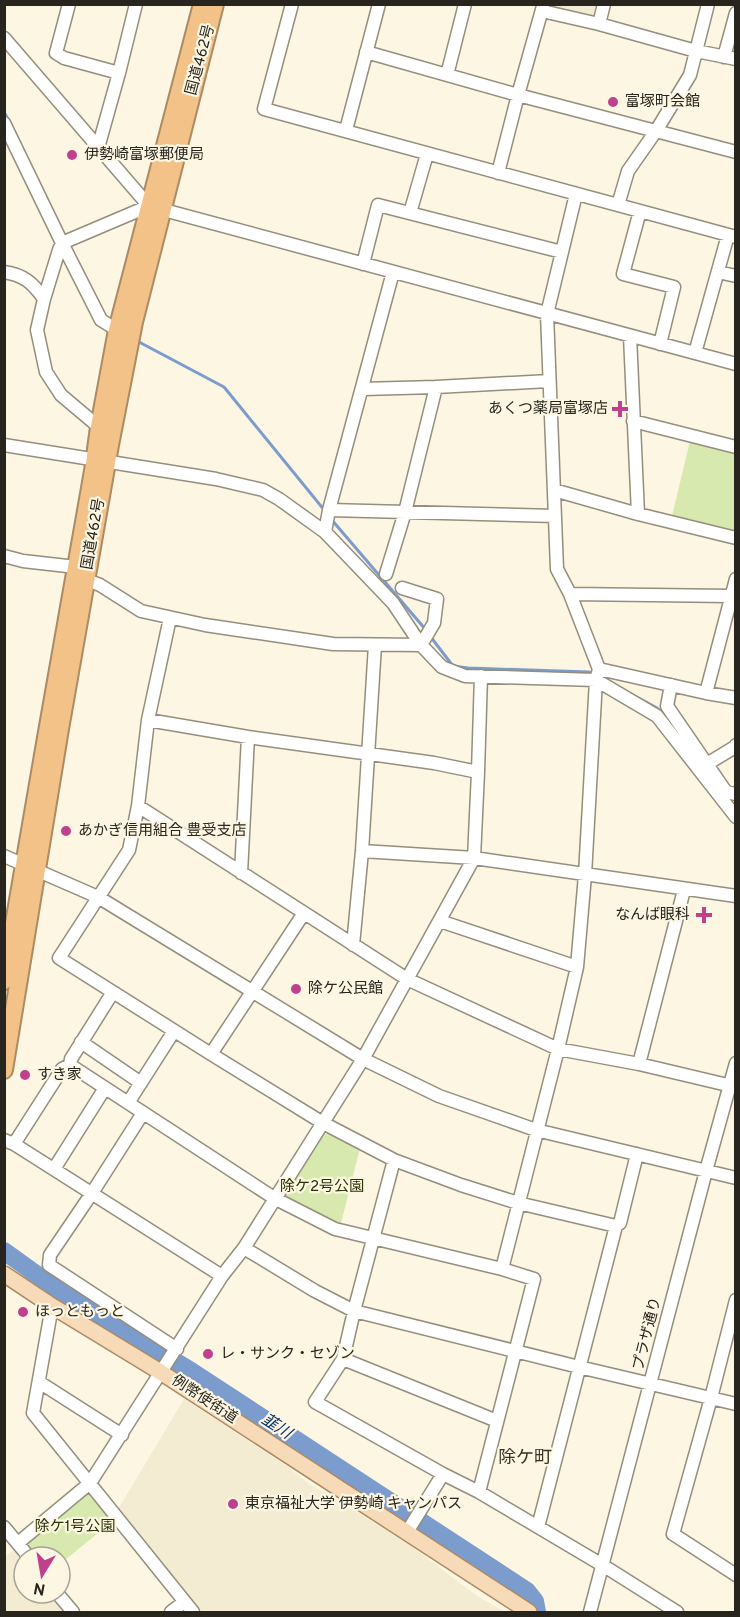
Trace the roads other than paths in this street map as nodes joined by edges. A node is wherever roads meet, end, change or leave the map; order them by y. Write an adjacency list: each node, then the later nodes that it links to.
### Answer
1 (69, 4): 17 (street)
2 (136, 4): 17 (street)
3 (202, 4): 29 (highway, 国道462号)
4 (215, 4): 29 (highway, 国道462号)
5 (292, 4): 21 (street)
6 (379, 4): 15 (street)
7 (465, 4): 18 (street)
8 (604, 4): 12 (street)
9 (708, 4): 14 (street)
10 (542, 8): 12 (street); 19 (street)
11 (735, 13): 16 (street)
12 (598, 24): 14 (street)
13 (4, 39): 23 (street)
14 (696, 51): 16 (street); 22 (street)
15 (366, 52): 18 (street); 21 (street)
16 (730, 58)
17 (119, 73): 23 (street)
18 (447, 75): 19 (street)
19 (518, 94): 22 (street); 26 (street)
20 (4, 123): 33 (street)
21 (346, 130): 25 (street)
22 (656, 131): 24 (street); 28 (street)
23 (98, 148): 29 (street)
24 (735, 152)
25 (427, 154): 26 (street); 31 (street)
26 (498, 173): 27 (street)
27 (576, 194): 28 (street); 34 (street)
28 (618, 205): 30 (street)
29 (156, 208): 33 (street); 35 (street); 42 (highway, 国道462号); 54 (highway, 国道462号)
30 (640, 211): 32 (street); 44 (street)
31 (410, 213): 34 (street); 35 (street)
32 (732, 236): 38 (street)
33 (65, 242): 40 (street); 42 (street)
34 (562, 252): 41 (street)
35 (363, 264): 37 (street)
36 (4, 272): 40 (street)
37 (393, 272): 41 (street); 49 (street)
38 (718, 272): 39 (street); 45 (street)
39 (735, 276)
40 (44, 299): 51 (street)
41 (547, 314): 43 (street); 47 (street)
42 (117, 330): 51 (highway, 国道462号)
43 (630, 336): 44 (street); 50 (street)
44 (660, 344): 45 (street)
45 (695, 353): 46 (street)
46 (735, 364)
47 (549, 381): 48 (street); 55 (street)
48 (436, 387): 49 (street); 57 (street)
49 (362, 389): 56 (street)
50 (633, 421): 53 (street); 58 (street)
51 (99, 427): 54 (highway, 国道462号)
52 (4, 445): 54 (street)
53 (735, 447)
54 (101, 461): 60 (street); 63 (highway, 国道462号)
55 (554, 490): 58 (street); 59 (street)
56 (329, 510): 57 (street); 60 (street)
57 (405, 512): 59 (street); 64 (street)
58 (638, 514): 61 (street)
59 (555, 516): 67 (street)
60 (325, 532): 71 (street)
61 (735, 538)
62 (4, 556): 63 (street)
63 (81, 574): 69 (street); 89 (highway, 国道462号)
64 (386, 574)
65 (735, 579): 68 (street)
66 (402, 588): 71 (street)
67 (570, 594): 68 (street); 72 (street)
68 (731, 596): 75 (street)
69 (170, 618): 70 (street); 77 (street)
70 (375, 645): 71 (street); 80 (street)
71 (422, 645): 73 (street)
72 (598, 675): 73 (street); 74 (street); 85 (street); 91 (street)
73 (481, 676): 82 (street)
74 (671, 685): 75 (street); 81 (street)
75 (706, 693): 76 (street)
76 (735, 698)
77 (148, 720): 78 (street); 84 (street)
78 (248, 737): 80 (street); 90 (street)
79 (735, 744): 81 (street)
80 (368, 753): 82 (street); 86 (street)
81 (707, 764): 83 (street)
82 (478, 772): 88 (street)
83 (735, 794)
84 (138, 807): 90 (street); 94 (street)
85 (735, 817)
86 (362, 851): 88 (street); 97 (street)
87 (4, 856): 89 (street)
88 (474, 858): 91 (street); 96 (street)
89 (31, 868): 94 (street); 100 (highway, 国道462号); 111 (highway, 国道462号)
90 (242, 873): 95 (street)
91 (585, 875): 92 (street); 98 (street)
92 (684, 890): 93 (street); 109 (street)
93 (735, 896)
94 (98, 897): 101 (street); 102 (street)
95 (304, 914): 97 (street); 102 (street)
96 (440, 921): 98 (street); 99 (street)
97 (353, 945): 99 (street)
98 (577, 967): 105 (street)
99 (407, 979): 105 (street); 107 (street)
100 (4, 981)
101 (113, 992): 103 (street); 104 (street)
102 (253, 992): 106 (street); 107 (street)
103 (174, 1030): 106 (street); 112 (street)
104 (81, 1042): 110 (street); 112 (street)
105 (558, 1049): 109 (street); 118 (street)
106 (211, 1054): 117 (street)
107 (363, 1059): 117 (street); 118 (street)
108 (735, 1063): 113 (street, プラザ通り)
109 (639, 1064): 113 (street)
110 (70, 1065): 114 (street); 119 (street)
111 (4, 1070)
112 (141, 1083): 115 (street)
113 (733, 1086): 123 (street, プラザ通り)
114 (105, 1088): 115 (street); 122 (street)
115 (128, 1103): 116 (street)
116 (143, 1113): 125 (street); 126 (street)
117 (323, 1123): 121 (street); 126 (street)
118 (536, 1130): 120 (street); 127 (street)
119 (9, 1142): 122 (street)
120 (637, 1154): 123 (street); 128 (street)
121 (394, 1160): 127 (street); 129 (street)
122 (54, 1169): 125 (street)
123 (706, 1171): 124 (street); 143 (street, プラザ通り)
124 (735, 1178)
125 (92, 1193): 133 (street); 137 (street)
126 (274, 1198): 129 (street); 130 (street)
127 (518, 1203): 128 (street); 131 (street)
128 (616, 1226): 140 (street)
129 (373, 1239): 131 (street); 136 (street)
130 (244, 1248): 133 (street); 136 (street)
131 (502, 1269): 138 (street)
132 (4, 1274): 135 (main road, 例幣使街道)
133 (222, 1276): 137 (street)
134 (735, 1300): 144 (street)
135 (52, 1306): 141 (main road, 例幣使街道); 142 (street)
136 (354, 1311): 138 (street); 139 (street)
137 (177, 1349): 141 (street)
138 (515, 1351): 140 (street); 146 (street)
139 (343, 1359): 146 (street); 148 (street)
140 (579, 1367): 143 (street); 152 (street)
141 (162, 1373): 147 (street); 153 (main road, 例幣使街道)
142 (39, 1382): 147 (street); 149 (street)
143 (651, 1384): 144 (street); 155 (street, プラザ通り)
144 (711, 1398): 145 (street); 156 (street)
145 (735, 1404)
146 (497, 1421): 150 (street)
147 (122, 1435): 149 (street)
148 (443, 1474): 150 (street); 153 (street)
149 (90, 1483): 154 (street); 157 (street)
150 (479, 1492): 152 (street)
151 (4, 1527): 154 (street)
152 (538, 1527): 155 (street)
153 (407, 1532): 158 (main road, 例幣使街道)
154 (18, 1543)
155 (604, 1566): 161 (street, プラザ通り); 162 (street)
156 (735, 1575)
157 (184, 1602): 159 (street); 160 (street)
158 (525, 1610)
159 (171, 1612)
160 (193, 1612)
161 (590, 1612)
162 (677, 1612)

